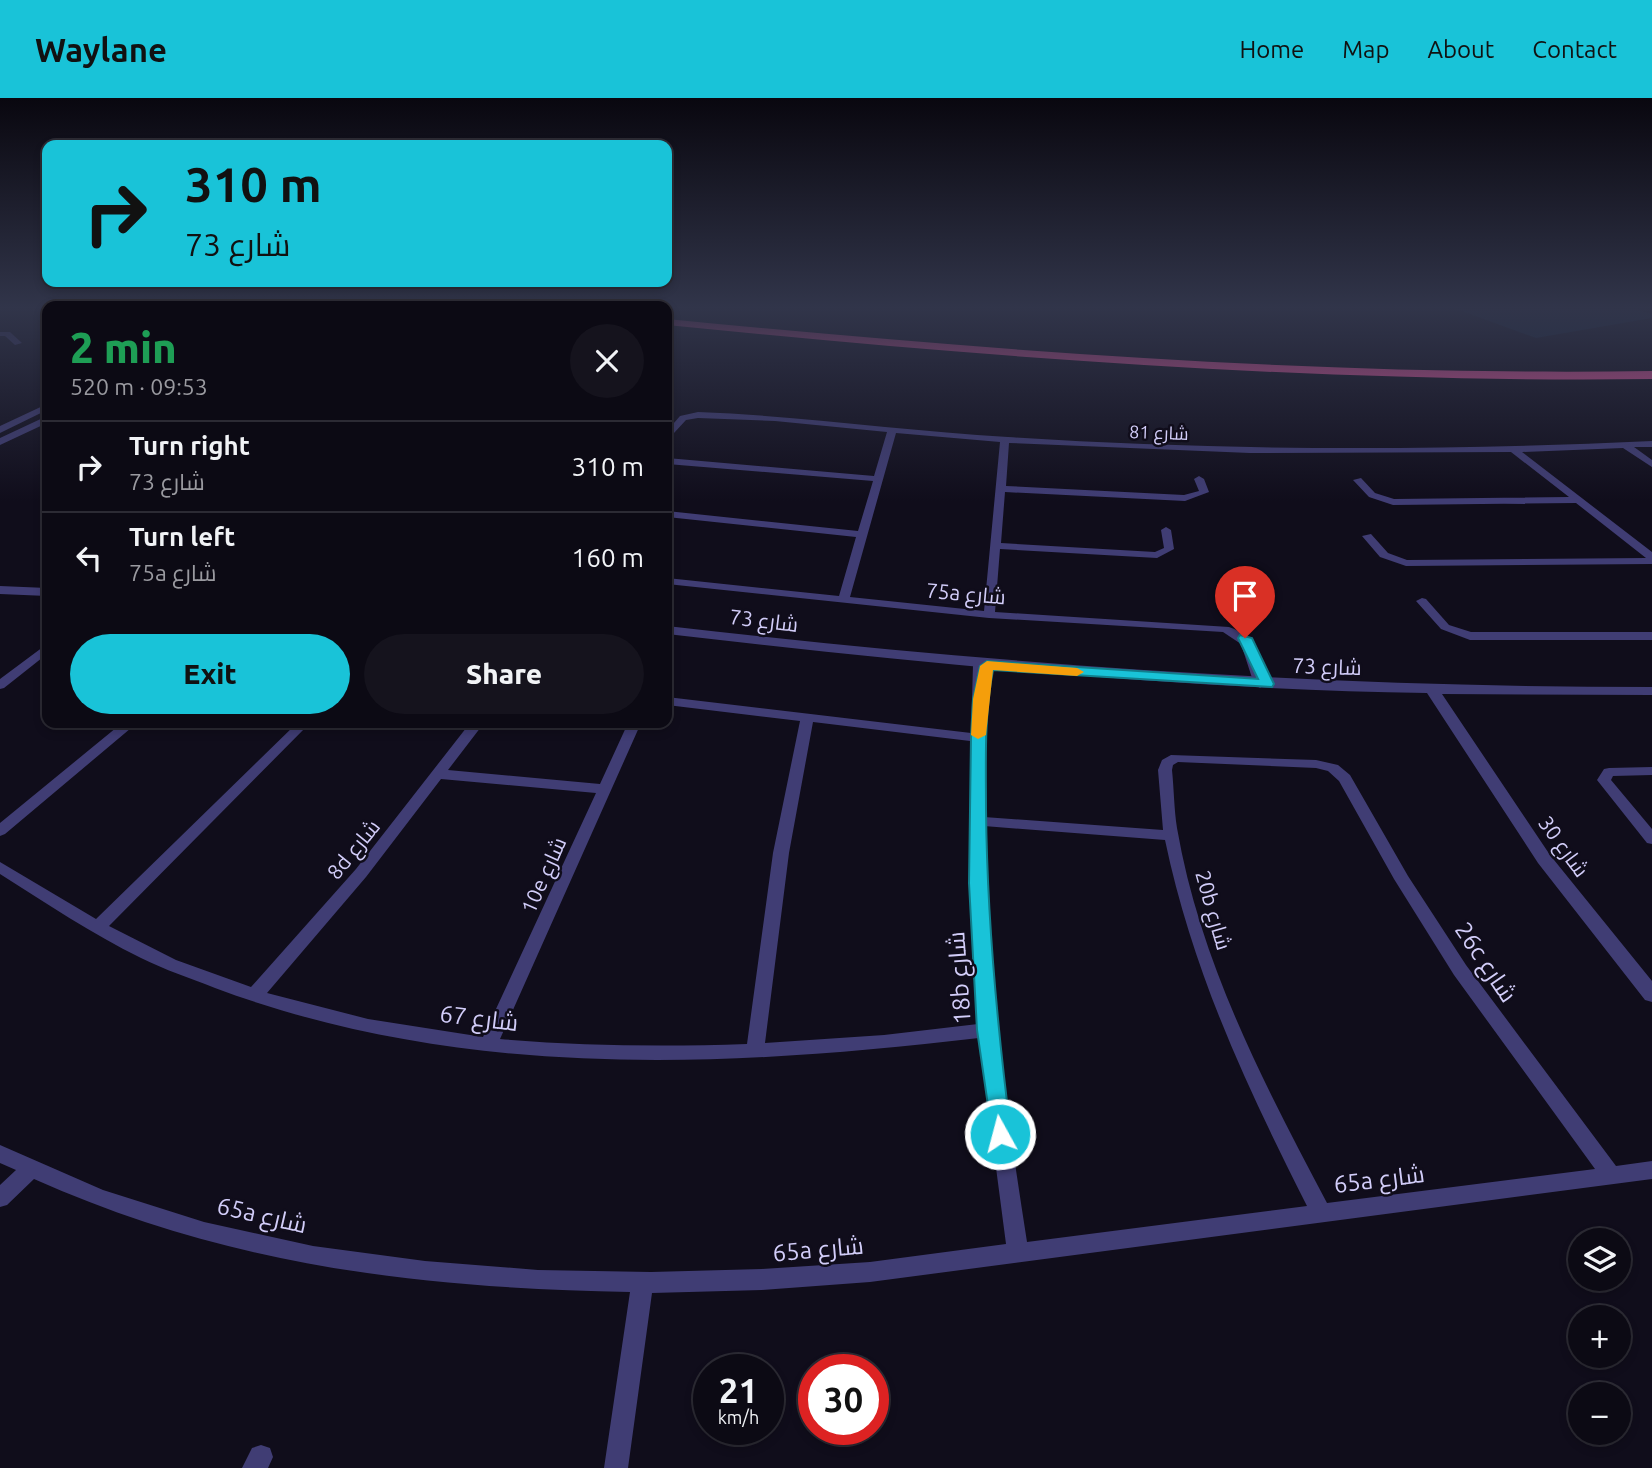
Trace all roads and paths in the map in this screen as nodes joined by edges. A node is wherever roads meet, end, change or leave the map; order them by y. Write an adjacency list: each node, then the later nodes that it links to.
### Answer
1 (1363, 373): 2 (highway)
2 (1652, 375)
3 (42, 409): 5 (street)
4 (42, 421): 9 (street)
5 (0, 430)
6 (672, 430): 7 (street, شارع 81)
7 (892, 431): 8 (street, شارع 81); 15 (street)
8 (1005, 440): 12 (street, شارع 81); 18 (street)
9 (0, 442)
10 (1652, 444): 11 (street, شارع 81)
11 (1625, 445): 12 (street, شارع 81); 14 (street)
12 (1513, 449): 19 (street)
13 (672, 461): 15 (street)
14 (1652, 464)
15 (879, 479): 22 (street)
16 (1199, 479): 18 (street)
17 (1358, 481): 19 (street)
18 (1000, 489): 24 (street)
19 (1579, 500): 25 (street)
20 (672, 515): 22 (street)
21 (1166, 530): 24 (street)
22 (862, 535): 31 (street)
23 (1367, 536): 25 (street)
24 (995, 546): 33 (street)
25 (1652, 559)
26 (0, 581): 28 (street)
27 (672, 582): 31 (street, 75a شارع)
28 (42, 583)
29 (0, 590): 30 (street)
30 (42, 592)
31 (843, 601): 33 (street, 75a شارع)
32 (1422, 601): 35 (street)
33 (989, 615): 38 (street, 75a شارع)
34 (672, 631): 37 (street, شارع 73)
35 (1652, 636)
36 (42, 652): 39 (street)
37 (983, 665): 38 (street, شارع 73); 48 (street, 18b شارع)
38 (1264, 684): 40 (street, شارع 73)
39 (0, 685)
40 (1436, 690): 41 (street, شارع 73); 60 (street, شارع 30)
41 (1652, 691)
42 (672, 702): 43 (street)
43 (807, 720): 48 (street); 63 (street)
44 (124, 728): 54 (street)
45 (299, 728): 58 (street)
46 (473, 728): 51 (street, 8d شارع)
47 (633, 728): 52 (street, 10e شارع)
48 (978, 738): 53 (street, 18b شارع)
49 (1333, 768): 55 (street, 20b شارع); 67 (street, 26c شارع)
50 (1644, 771): 56 (street)
51 (439, 774): 52 (street); 59 (street, 8d شارع)
52 (605, 789): 62 (street, 10e شارع)
53 (976, 821): 55 (street); 61 (street, 18b شارع)
54 (0, 831)
55 (1171, 836): 69 (street, 20b شارع)
56 (1652, 839)
57 (0, 867): 58 (street, شارع 67)
58 (98, 927): 59 (street, شارع 67)
59 (255, 995): 62 (street, شارع 67)
60 (1652, 995)
61 (987, 1030): 63 (street, شارع 67); 70 (street, 18b شارع)
62 (489, 1044): 63 (street, شارع 67)
63 (755, 1052)
64 (0, 1154): 65 (street, 65a شارع)
65 (30, 1170): 68 (street); 71 (street, 65a شارع)
66 (1652, 1170): 67 (street, 65a شارع)
67 (1611, 1175): 69 (street, 65a شارع)
68 (0, 1198)
69 (1321, 1213): 70 (street, 65a شارع)
70 (1018, 1252): 71 (street, 65a شارع)
71 (642, 1284): 72 (street)
72 (616, 1468)

